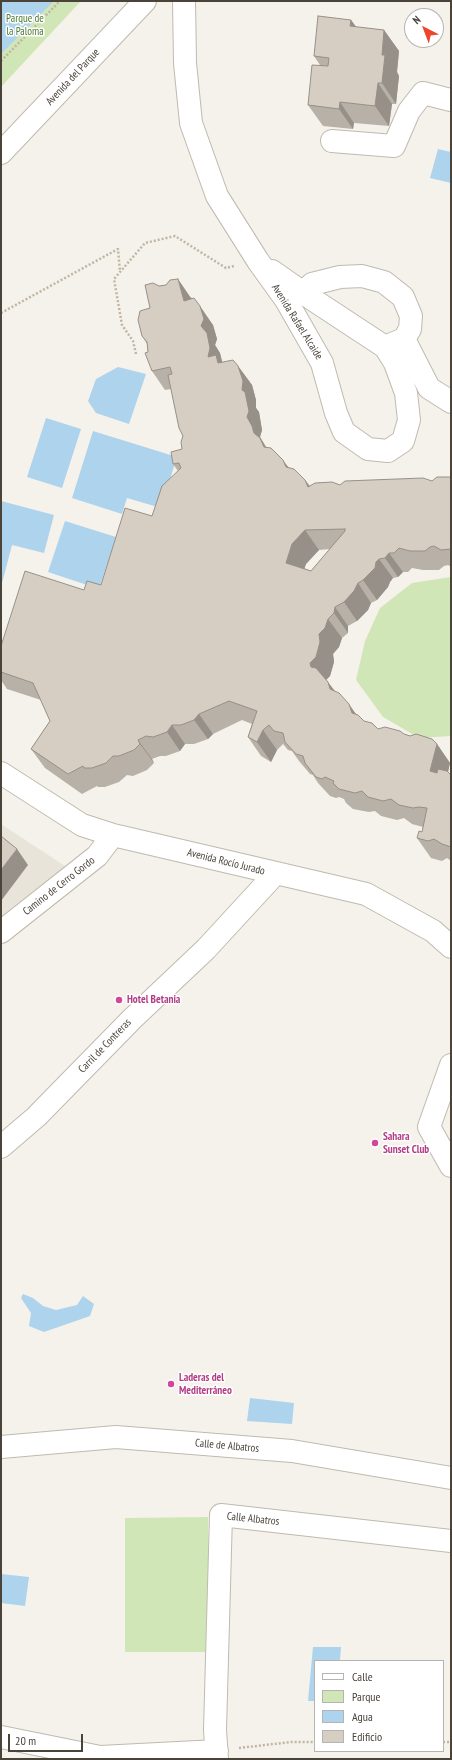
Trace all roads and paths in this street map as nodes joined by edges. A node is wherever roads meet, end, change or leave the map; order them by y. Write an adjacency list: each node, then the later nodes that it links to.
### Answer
1 (60, 1): 4 (path)
2 (145, 1): 7 (street, Avenida del Parque)
3 (184, 1): 8 (street, Avenida Rafael Alcaide)
4 (1, 61)
5 (451, 100): 6 (street)
6 (332, 141)
7 (1, 153)
8 (258, 261): 9 (path); 10 (street, Avenida Rafael Alcaide); 12 (street, Avenida Rafael Alcaide)
9 (120, 272): 11 (path); 13 (path)
10 (312, 299): 12 (street, Avenida Rafael Alcaide); 12 (street)
11 (1, 313)
12 (394, 343): 14 (street)
13 (136, 354)
14 (451, 402)
15 (1, 773): 16 (street, Avenida Rocío Jurado)
16 (113, 835): 17 (street, Avenida Rocío Jurado); 18 (street, Camino de Cerro Gordo)
17 (275, 874): 19 (street, Avenida Rocío Jurado); 21 (street, Carril de Contreras)
18 (1, 932)
19 (451, 947)
20 (451, 1065): 22 (street)
21 (1, 1147)
22 (451, 1166)
23 (1, 1447): 24 (street, Calle de Albatros)
24 (451, 1478)
25 (451, 1541): 28 (street, Calle Albatros)
26 (1, 1737): 28 (street)
27 (314, 1742): 28 (path)
28 (216, 1747)

